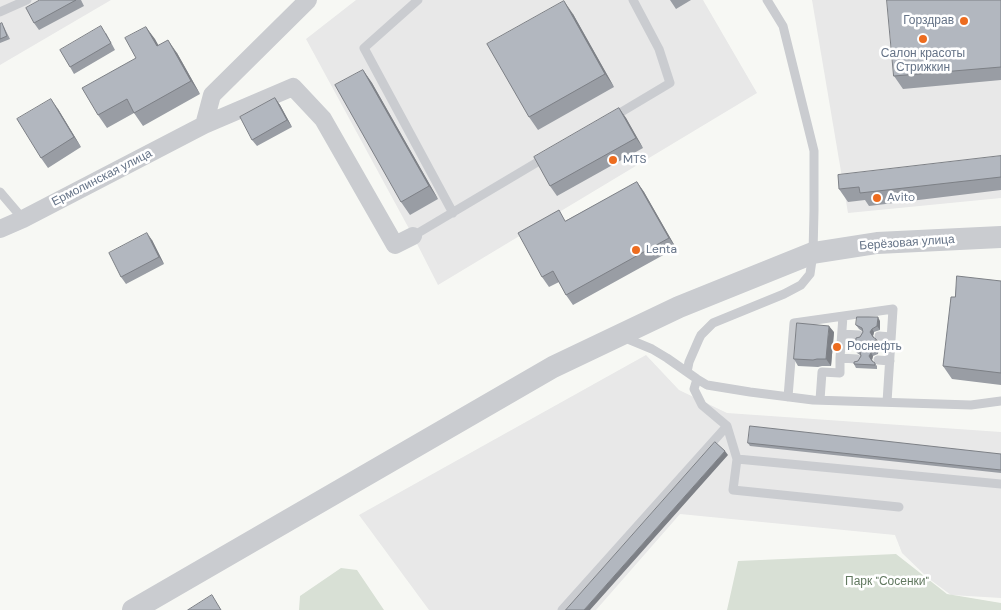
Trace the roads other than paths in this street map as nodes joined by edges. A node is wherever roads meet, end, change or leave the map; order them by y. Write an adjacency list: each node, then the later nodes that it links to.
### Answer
1 (27, 0): 6 (lane)
2 (308, 0): 8 (street)
3 (418, 0): 11 (lane)
4 (633, 0): 7 (lane)
5 (767, 0): 16 (lane)
6 (0, 12)
7 (603, 123)
8 (204, 125): 12 (street, Ермолинская улица); 14 (street, Ермолинская улица)
9 (553, 153): 11 (lane)
10 (0, 192): 12 (lane)
11 (453, 213): 14 (lane)
12 (23, 219): 13 (street, Ермолинская улица)
13 (0, 230)
14 (413, 236)
15 (1001, 237): 16 (street, Берёзовая улица)
16 (813, 253): 20 (street, Берёзовая улица); 27 (lane)
17 (843, 316): 18 (lane); 22 (lane); 29 (lane)
18 (842, 334): 19 (lane); 23 (lane)
19 (858, 335)
20 (619, 336): 27 (lane); 37 (street, Берёзовая улица)
21 (879, 336): 22 (lane)
22 (891, 337): 26 (lane)
23 (840, 358): 24 (lane); 30 (lane)
24 (857, 359)
25 (878, 360): 26 (lane)
26 (890, 361): 32 (lane)
27 (687, 372): 28 (lane)
28 (697, 380): 29 (lane); 33 (lane)
29 (788, 397): 30 (lane)
30 (820, 400): 32 (lane)
31 (1001, 401): 32 (lane)
32 (887, 402)
33 (727, 426): 34 (lane); 38 (lane)
34 (737, 459): 35 (lane); 36 (lane)
35 (1001, 484)
36 (899, 507)
37 (133, 610)
38 (562, 610)

